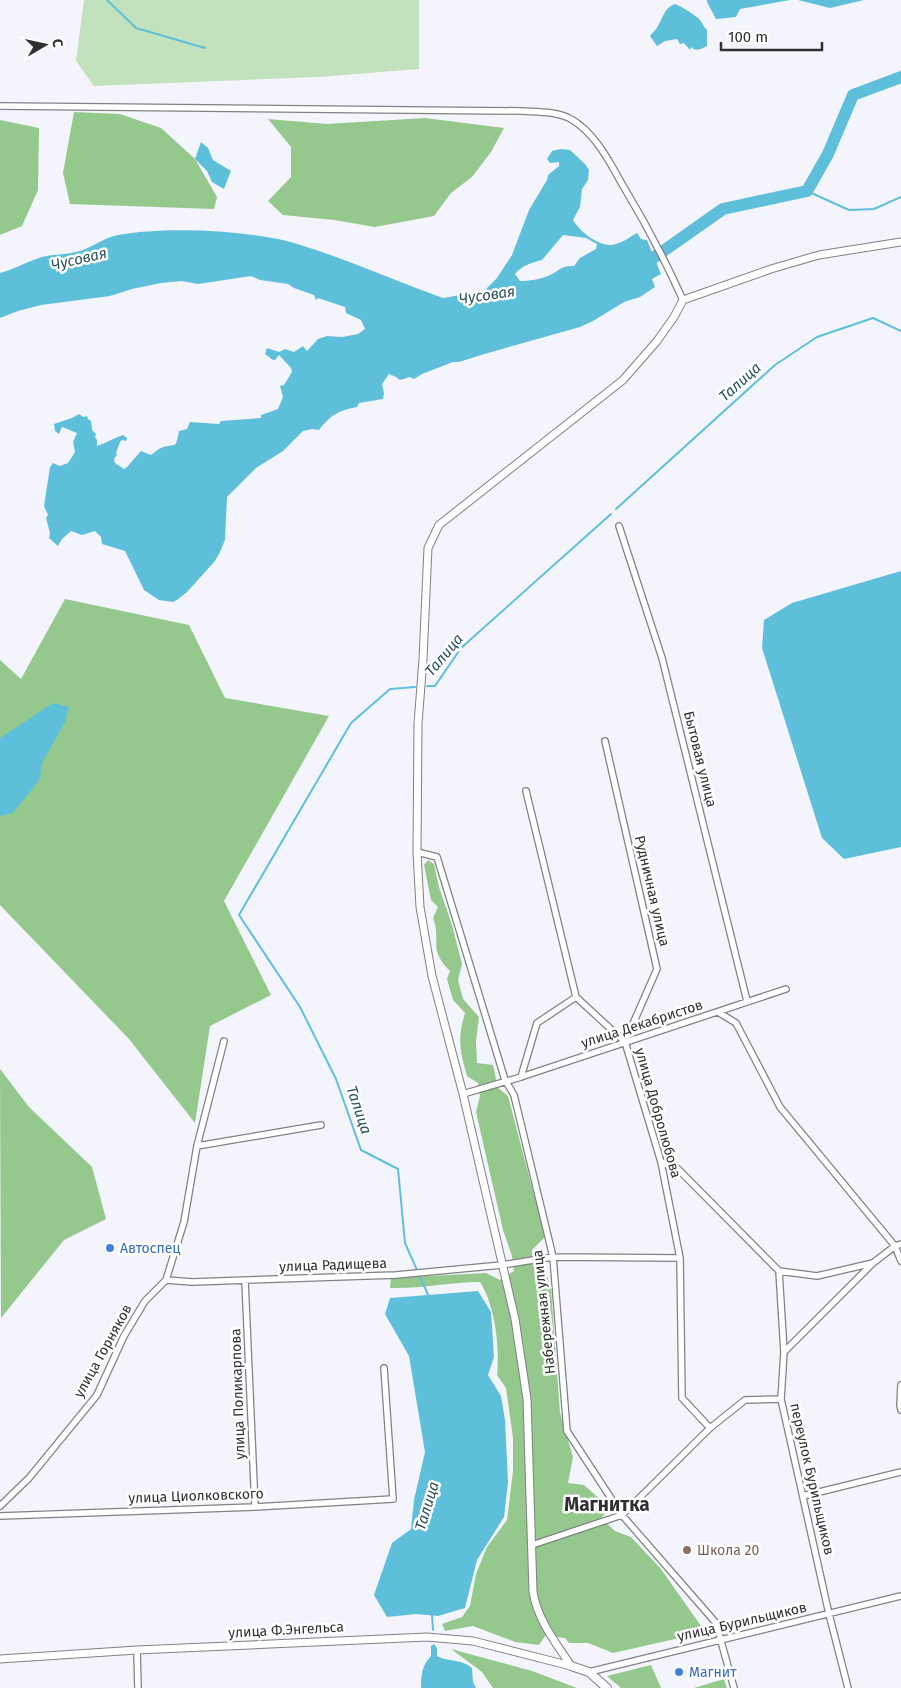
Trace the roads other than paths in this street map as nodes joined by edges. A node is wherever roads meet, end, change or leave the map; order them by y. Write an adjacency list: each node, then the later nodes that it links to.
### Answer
1 (0, 106): 3 (street)
2 (901, 242): 3 (street)
3 (683, 300): 7 (street)
4 (620, 526): 10 (street, Бытовая улица)
5 (605, 741): 13 (street, Рудничная улица)
6 (526, 791): 9 (street)
7 (417, 852): 15 (street, Набережная улица); 16 (street)
8 (786, 988): 10 (street, улица Декабристов)
9 (576, 997): 13 (street, улица Добролюбова); 14 (street)
10 (748, 1001): 11 (street, улица Декабристов)
11 (718, 1012): 13 (street, улица Декабристов); 20 (street)
12 (224, 1041): 18 (street, улица Горняков)
13 (626, 1042): 14 (street, улица Декабристов); 19 (street, улица Добролюбова)
14 (521, 1077): 15 (street, улица Декабристов)
15 (504, 1080): 16 (street, улица Декабристов); 21 (street, Набережная улица)
16 (463, 1094): 25 (street)
17 (321, 1125): 18 (street)
18 (197, 1146): 27 (street, улица Горняков)
19 (661, 1162): 22 (street, улица Добролюбова); 26 (street)
20 (898, 1245): 23 (street); 24 (street)
21 (553, 1257): 22 (street, улица Радищева); 25 (street, улица Радищева); 39 (street, Набережная улица)
22 (680, 1258): 34 (street, улица Добролюбова)
23 (901, 1261)
24 (874, 1262): 26 (street); 29 (street)
25 (502, 1265): 28 (street, улица Радищева); 41 (street)
26 (779, 1271): 29 (street, переулок Бурильщиков)
27 (166, 1280): 28 (street, улица Радищева); 37 (street, улица Горняков)
28 (245, 1280): 38 (street, улица Поликарпова)
29 (784, 1352): 32 (street, переулок Бурильщиков)
30 (384, 1368): 38 (street, улица Циолковского)
31 (901, 1385): 33 (street)
32 (781, 1399): 34 (street); 36 (street, переулок Бурильщиков)
33 (901, 1410)
34 (710, 1428): 39 (street)
35 (901, 1472): 36 (street)
36 (803, 1496): 43 (street, переулок Бурильщиков)
37 (0, 1506)
38 (255, 1506): 40 (street, улица Циолковского)
39 (622, 1515): 41 (street); 44 (street, Набережная улица)
40 (0, 1516)
41 (532, 1545): 47 (street)
42 (901, 1596): 43 (street, улица Бурильщиков)
43 (829, 1614): 44 (street, улица Бурильщиков); 52 (street, переулок Бурильщиков)
44 (721, 1639): 48 (street, улица Бурильщиков); 51 (street, Набережная улица)
45 (137, 1650): 46 (street, улица Ф.Энгельса); 47 (street, улица Ф.Энгельса); 49 (street)
46 (0, 1659)
47 (571, 1666): 48 (main road)
48 (589, 1672): 50 (main road)
49 (138, 1688)
50 (607, 1688)
51 (734, 1688)
52 (848, 1688)

